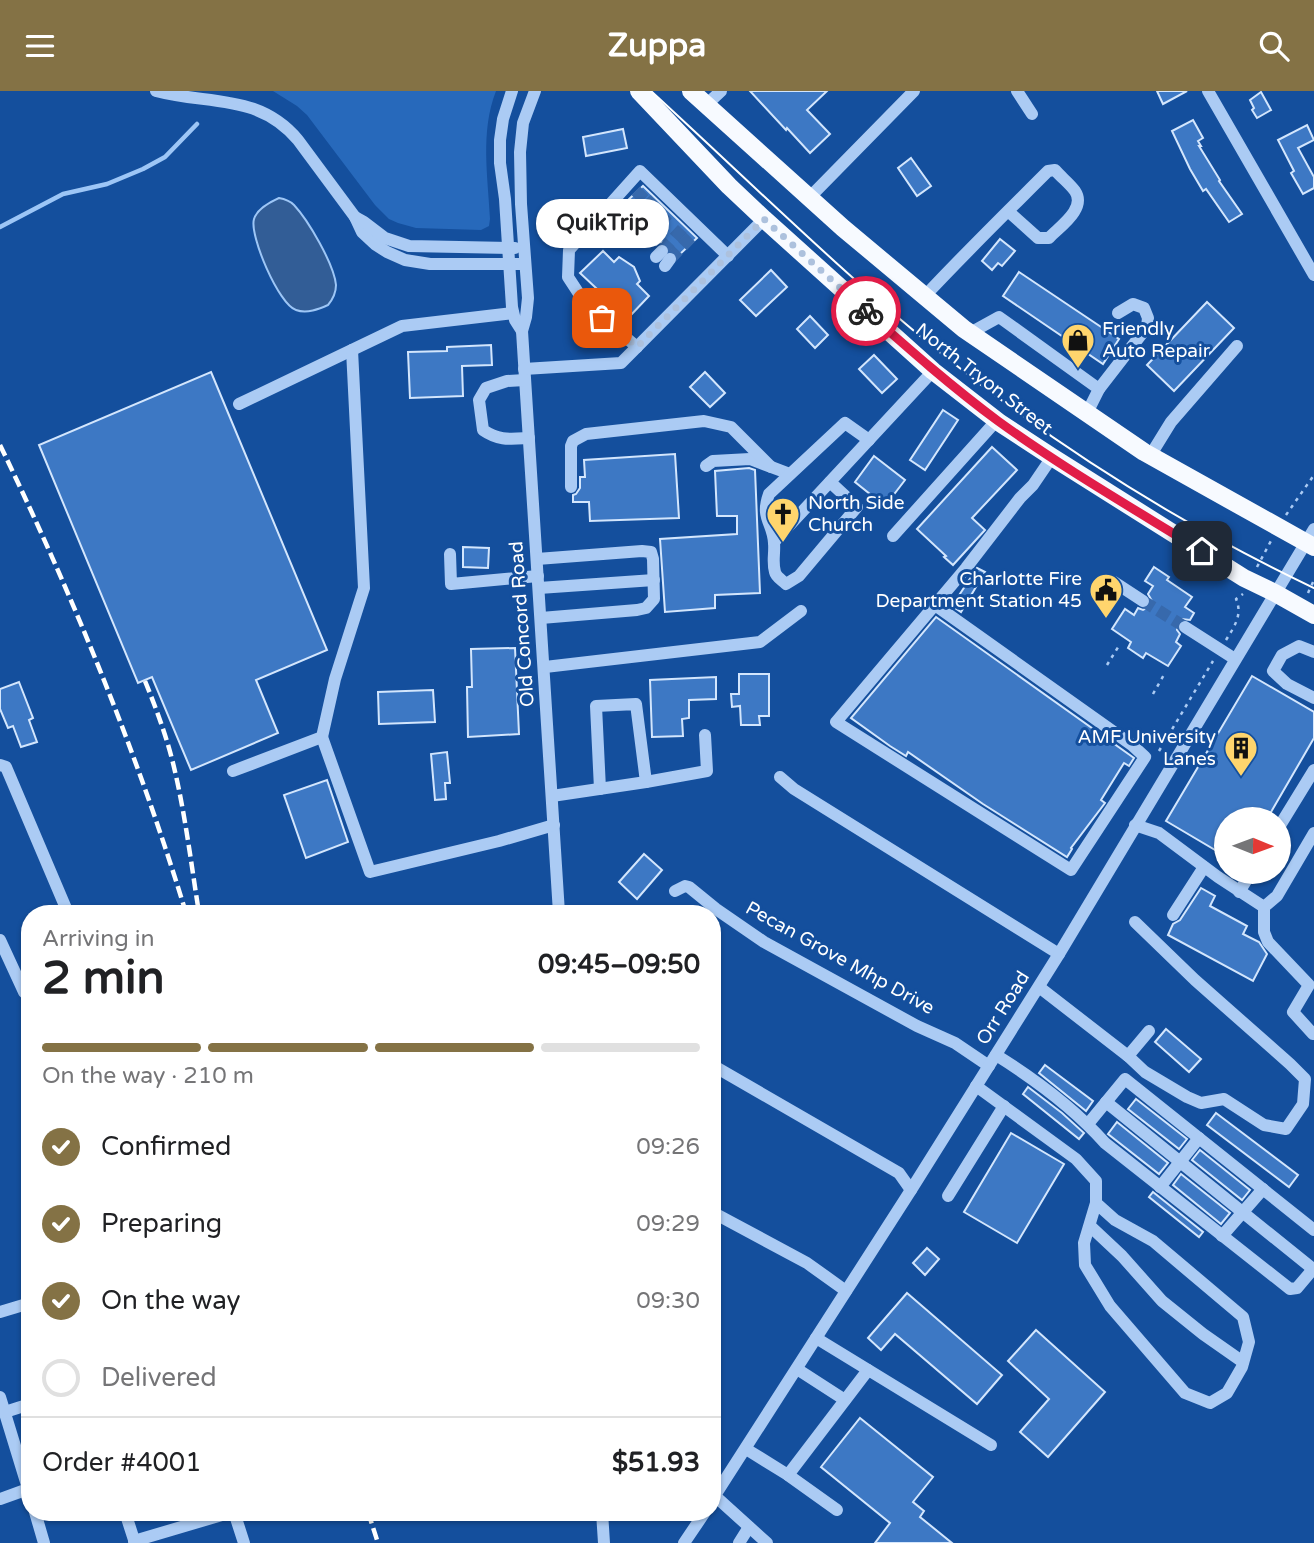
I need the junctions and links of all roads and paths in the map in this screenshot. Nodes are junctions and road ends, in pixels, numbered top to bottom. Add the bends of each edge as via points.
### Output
1 (156, 91) edge
2 (512, 91) edge
3 (535, 91) edge
4 (639, 91) edge
5 (691, 91) edge
6 (721, 91) edge
7 (914, 91) edge
8 (1017, 91) edge
9 (1208, 91) edge
10 (706, 105) junction
11 (1032, 114) dead end
12 (809, 198) junction
13 (1008, 211) junction
14 (355, 217) junction
15 (764, 219) junction
16 (508, 248) junction
17 (524, 248) junction
18 (728, 256) junction
19 (509, 264) junction
20 (525, 264) junction
21 (1314, 275) edge
22 (924, 297) junction
23 (513, 313) junction
24 (1118, 313) dead end
25 (522, 331) junction
26 (970, 333) junction
27 (1237, 346) dead end
28 (637, 347) junction
29 (352, 351) junction
30 (933, 371) junction
31 (524, 374) junction
32 (1100, 389) junction
33 (239, 404) dead end
34 (1087, 413) junction
35 (997, 420) junction
36 (529, 438) junction
37 (869, 440) junction
38 (1150, 456) junction
39 (1052, 457) junction
40 (706, 465) dead end
41 (771, 467) junction
42 (790, 474) junction
43 (1314, 475) edge
44 (830, 482) junction
45 (571, 487) dead end
46 (1283, 519) dead end
47 (893, 536) dead end
48 (1273, 537) dead end
49 (1311, 540) edge
50 (774, 541) junction
51 (450, 554) dead end
52 (537, 559) junction
53 (1255, 570) dead end
54 (654, 580) junction
55 (1314, 580) edge
56 (539, 582) junction
57 (1114, 582) dead end
58 (1275, 593) junction
59 (1307, 594) dead end
60 (1242, 595) dead end
61 (1143, 601) tunnel mouth
62 (934, 605) junction
63 (801, 611) dead end
64 (1314, 615) edge
65 (541, 618) junction
66 (1185, 627) tunnel mouth
67 (1120, 644) dead end
68 (1220, 649) junction
69 (1314, 652) edge
70 (1235, 659) junction
71 (1107, 665) dead end
72 (544, 667) junction
73 (1166, 673) dead end
74 (1153, 694) dead end
75 (1314, 698) edge
76 (705, 735) dead end
77 (321, 737) junction
78 (1159, 751) dead end
79 (0, 765) edge
80 (1314, 770) edge
81 (233, 771) dead end
82 (780, 777) dead end
83 (646, 782) junction
84 (600, 789) junction
85 (552, 796) junction
86 (1291, 807) edge
87 (554, 825) junction
88 (1135, 825) junction
89 (1314, 833) edge
90 (1204, 867) junction
91 (1245, 884) edge
92 (675, 891) dead end
93 (1240, 892) junction
94 (65, 905) edge
95 (559, 905) edge
96 (711, 905) edge
97 (1264, 907) junction
98 (721, 912) edge
99 (1173, 915) dead end
100 (1135, 922) dead end
101 (0, 940) edge
102 (1059, 954) junction
103 (21, 986) edge
104 (1039, 987) junction
105 (1149, 1031) dead end
106 (1313, 1034) edge
107 (1128, 1056) junction
108 (993, 1060) junction
109 (721, 1070) edge
110 (976, 1086) junction
111 (1106, 1102) junction
112 (1004, 1106) junction
113 (1088, 1124) junction
114 (1199, 1138) junction
115 (1180, 1162) junction
116 (1160, 1187) junction
117 (1263, 1189) junction
118 (911, 1190) junction
119 (948, 1196) dead end
120 (1096, 1203) junction
121 (1242, 1213) junction
122 (721, 1217) edge
123 (1090, 1226) junction
124 (1314, 1230) edge
125 (1222, 1236) junction
126 (1313, 1269) edge
127 (846, 1291) junction
128 (21, 1306) edge
129 (0, 1312) edge
130 (816, 1338) junction
131 (1244, 1362) junction
132 (797, 1369) junction
133 (868, 1370) junction
134 (0, 1397) edge
135 (845, 1400) junction
136 (21, 1407) edge
137 (5, 1412) junction
138 (991, 1445) dead end
139 (746, 1449) junction
140 (21, 1465) edge
141 (788, 1475) junction
142 (721, 1486) edge
143 (21, 1494) edge
144 (0, 1499) edge
145 (721, 1504) edge
146 (837, 1510) dead end
147 (38, 1521) edge
148 (128, 1521) edge
149 (203, 1521) edge
150 (236, 1521) edge
151 (603, 1521) edge
152 (699, 1521) edge
153 (750, 1527) junction
154 (134, 1542) edge
155 (44, 1543) edge
156 (244, 1543) edge
157 (604, 1543) edge
158 (684, 1543) edge
159 (739, 1543) edge
160 (767, 1543) edge

1 - 14 street via 238,104 270,115 292,133
2 - 16 street, Old Concord Road via 500,141
3 - 17 street, Old Concord Road via 523,123 520,152
4 - 15 main road, North Tryon Street
5 - 10 main road, North Tryon Street
6 - 10 street
7 - 12 street
8 - 11 street
9 - 21 street
10 - 12 main road, North Tryon Street
12 - 22 main road, North Tryon Street
13 - 13 street via 1048,171 1055,170 1078,198 1076,211 1049,238 1038,238
13 - 22 street
14 - 16 street via 386,238 409,246
14 - 19 street via 367,237 402,259 433,264
15 - 18 street
15 - 30 main road, North Tryon Street
16 - 17 street
16 - 19 street, Old Concord Road
17 - 20 street, Old Concord Road
18 - 28 street
18 - 28 street via 655,190 640,170 569,250 568,277 585,303
19 - 20 street
19 - 23 street, Old Concord Road
20 - 25 street, Old Concord Road via 528,308
22 - 26 main road, North Tryon Street
23 - 25 street, Old Concord Road
23 - 29 street via 402,326
24 - 32 street via 1133,304 1144,307 1147,327
25 - 31 street, Old Concord Road
26 - 32 street via 999,317
26 - 34 main road, North Tryon Street
27 - 38 street via 1171,422
28 - 31 street via 621,363
29 - 33 street
29 - 77 street via 364,588
30 - 35 main road, North Tryon Street
30 - 37 street
31 - 36 street, Old Concord Road
31 - 36 street via 486,388 479,401 483,430 494,437
32 - 34 street
34 - 38 main road, North Tryon Street
35 - 39 main road, North Tryon Street
35 - 47 street
36 - 52 street, Old Concord Road
37 - 42 street via 845,422
37 - 44 street
38 - 49 main road, North Tryon Street
39 - 58 main road, North Tryon Street
39 - 62 street
40 - 41 street via 750,459
41 - 42 street
41 - 45 street via 731,427 704,421 586,434 571,446
42 - 50 street via 769,493 765,506
43 - 46 path
44 - 50 street
44 - 50 street via 858,507 799,576 786,584 775,574
48 - 53 path
49 - 58 street, Orr Road
51 - 56 street via 451,584
52 - 54 street via 651,552
52 - 56 street, Old Concord Road
54 - 56 street
54 - 65 street via 654,599 646,608
55 - 59 path
56 - 65 street, Old Concord Road
57 - 61 street
58 - 64 main road, North Tryon Street
58 - 70 street, Orr Road
60 - 68 path via 1236,599 1236,623
62 - 62 street via 836,722 1071,870 1145,757
63 - 72 street via 761,642
65 - 72 street, Old Concord Road
66 - 68 street
67 - 71 path
68 - 70 street
68 - 78 path
69 - 75 street via 1298,646 1282,655 1273,671
70 - 88 street, Orr Road
72 - 85 street, Old Concord Road
73 - 74 path
76 - 83 street via 707,771
77 - 81 street
77 - 87 street via 370,872
79 - 94 street via 6,767
80 - 86 street
82 - 102 street
83 - 84 street
83 - 84 street via 636,704 596,706
84 - 85 street
85 - 87 street, Old Concord Road
87 - 95 street, Old Concord Road
88 - 90 street via 1159,833
88 - 102 street, Orr Road
89 - 97 street via 1277,896
90 - 93 street
90 - 99 street
91 - 93 street
92 - 96 street, Pecan Grove Mhp Drive via 689,887
93 - 97 street
97 - 106 street via 1268,942 1309,985 1293,1013
98 - 108 street, Pecan Grove Mhp Drive via 764,942 917,1026
100 - 107 street via 1304,1079 1303,1104 1286,1129 1264,1125 1224,1098 1200,1103 1187,1097 1144,1072
101 - 103 street
102 - 104 street, Orr Road
104 - 107 street
104 - 108 street, Orr Road
105 - 107 street
108 - 110 street, Orr Road
108 - 113 street via 1034,1079
109 - 118 street via 899,1173
110 - 112 street
110 - 118 street, Orr Road
111 - 113 street
111 - 114 street via 1125,1079
111 - 115 street
112 - 119 street
112 - 120 street via 1076,1159 1096,1181
113 - 116 street
114 - 115 street
114 - 117 street
115 - 116 street
115 - 121 street
116 - 125 street
117 - 121 street
117 - 124 street
118 - 127 street, Orr Road
120 - 123 street
120 - 131 street via 1115,1220 1153,1241 1243,1317 1249,1342
121 - 125 street
121 - 126 street
122 - 127 street via 807,1263
123 - 131 street via 1163,1301
123 - 131 street via 1084,1243 1085,1265 1110,1306 1185,1393 1210,1403 1227,1393
125 - 126 street via 1290,1289 1297,1288
127 - 130 street, Orr Road
128 - 129 street
130 - 132 street, Orr Road
130 - 133 street
132 - 135 street
132 - 139 street, Orr Road
133 - 135 street
133 - 138 street
134 - 137 street
135 - 141 street
136 - 137 street
137 - 140 street
139 - 141 street
139 - 142 street, Orr Road
141 - 146 street
143 - 144 street
145 - 153 street
147 - 155 street
148 - 154 street
149 - 154 street
150 - 156 street
151 - 157 street
152 - 158 street
153 - 159 street
153 - 160 street

